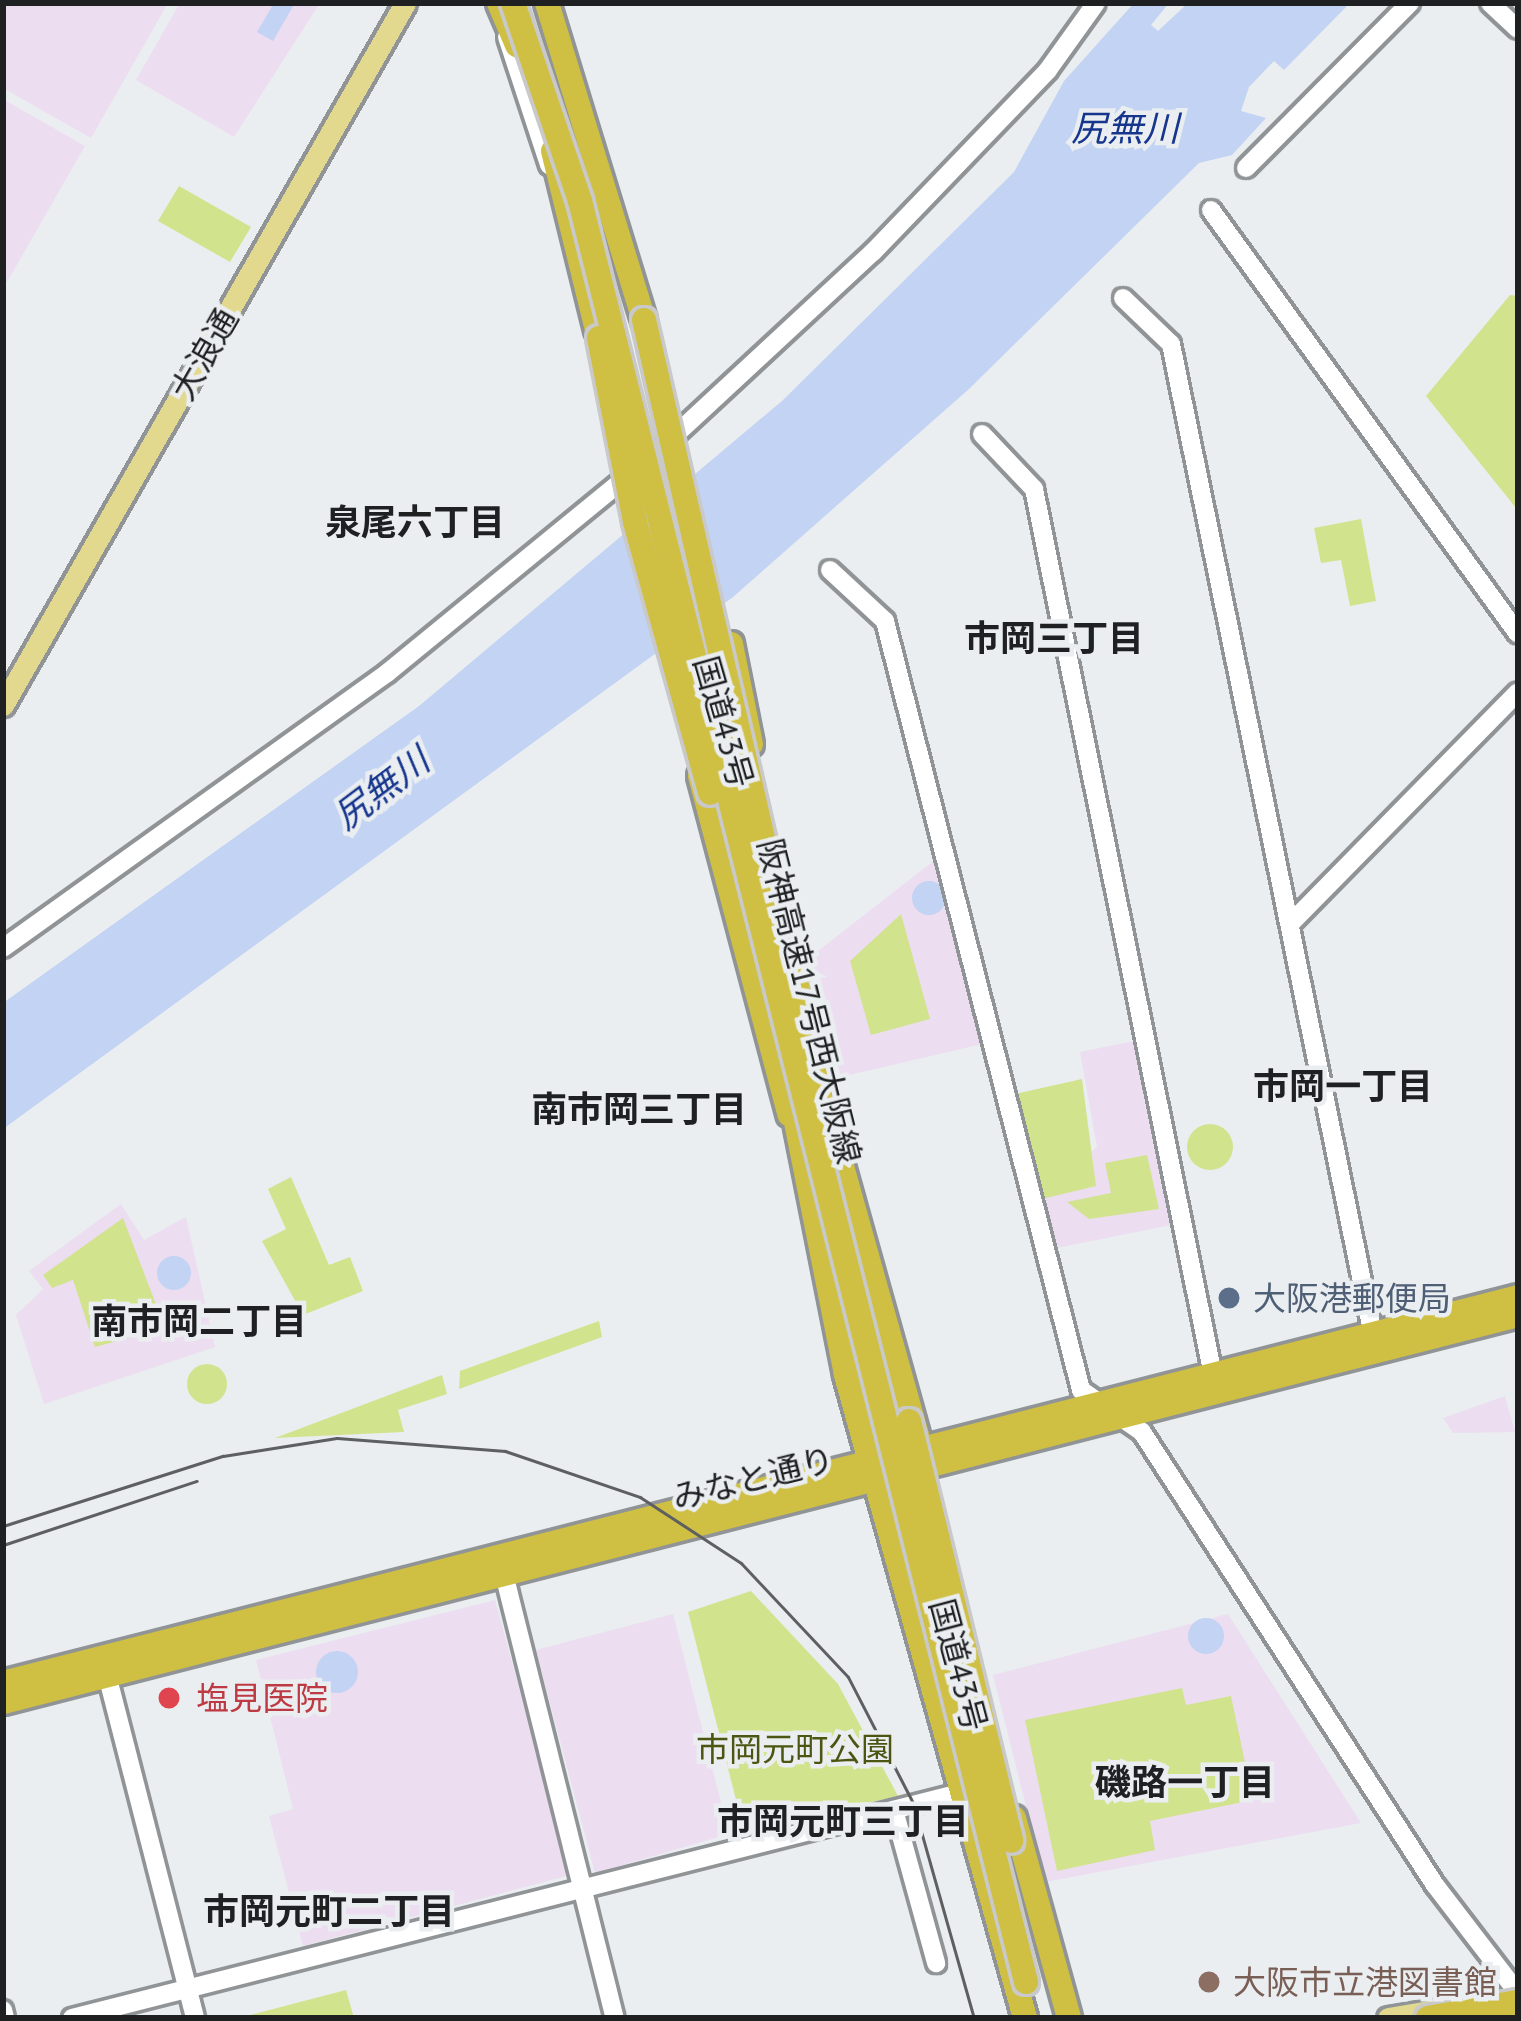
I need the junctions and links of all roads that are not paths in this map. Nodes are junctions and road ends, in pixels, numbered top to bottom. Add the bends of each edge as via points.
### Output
1 (405, 3) edge
2 (495, 3) edge
3 (514, 3) edge
4 (530, 3) edge
5 (549, 3) edge
6 (1096, 3) edge
7 (1410, 3) edge
8 (1490, 3) edge
9 (1518, 29) edge
10 (1246, 168) dead end
11 (1210, 210) dead end
12 (637, 282) dead end
13 (1123, 298) dead end
14 (644, 320) junction
15 (592, 328) junction
16 (982, 434) dead end
17 (830, 570) dead end
18 (1518, 634) edge
19 (731, 644) dead end
20 (674, 688) dead end
21 (1518, 692) edge
22 (3, 705) edge
23 (725, 759) junction
24 (1292, 922) junction
25 (3, 948) edge
26 (835, 1151) junction
27 (802, 1154) junction
28 (841, 1267) junction
29 (862, 1286) junction
30 (1518, 1297) edge
31 (1518, 1315) edge
32 (1373, 1335) junction
33 (1213, 1375) junction
34 (1093, 1406) junction
35 (1125, 1415) junction
36 (922, 1458) junction
37 (873, 1472) junction
38 (503, 1574) junction
39 (105, 1667) junction
40 (3, 1683) edge
41 (3, 1702) edge
42 (960, 1793) junction
43 (894, 1810) junction
44 (1027, 1868) junction
45 (584, 1888) junction
46 (936, 1963) dead end
47 (1016, 1982) junction
48 (188, 1989) junction
49 (1518, 1996) edge
50 (1433, 2015) edge
51 (71, 2018) edge
52 (195, 2018) edge
53 (615, 2018) edge
54 (1025, 2018) edge
55 (1036, 2018) edge
56 (1052, 2018) edge
57 (1069, 2018) edge
58 (1388, 2018) edge

1 - 22 main road, 大浪通
2 - 15 highway, 国道43号 via 555,158
3 - 23 highway, 阪神高速17号西大阪線, bridge via 567,150
4 - 23 highway, 阪神高速17号西大阪線 via 582,146
5 - 12 street
5 - 14 highway, 国道43号
6 - 25 street via 1048,70 873,252 659,450 387,673
7 - 10 street
8 - 9 street
11 - 18 street
13 - 24 street via 1171,344
14 - 23 highway, bridge
14 - 26 highway, 国道43号, bridge
15 - 23 highway, bridge
15 - 27 highway, 国道43号, bridge via 634,522
16 - 33 street via 1034,489
17 - 34 street via 885,621
19 - 26 highway
20 - 27 highway
21 - 24 street
23 - 28 highway, 阪神高速17号西大阪線, bridge
23 - 29 highway, 阪神高速17号西大阪線, bridge
24 - 32 street
26 - 36 highway, 国道43号
27 - 37 highway, 国道43号
28 - 47 highway, bridge via 870,1438
28 - 55 highway, 阪神高速17号西大阪線, bridge
29 - 44 highway, bridge via 909,1421 1011,1841
29 - 56 highway, 阪神高速17号西大阪線, bridge
30 - 32 highway, みなと通り
31 - 35 highway, みなと通り
32 - 33 highway, みなと通り
33 - 34 highway, みなと通り
34 - 35 street
34 - 36 highway, みなと通り
35 - 36 highway, みなと通り
35 - 49 street
36 - 37 highway, みなと通り
36 - 44 highway, 国道43号
37 - 38 highway, みなと通り
37 - 39 highway, みなと通り
37 - 42 highway, 国道43号
38 - 39 highway, みなと通り
38 - 45 street
39 - 40 highway, みなと通り
39 - 41 highway, みなと通り
39 - 48 street
42 - 43 street
42 - 47 highway, 国道43号
43 - 45 street
43 - 46 street
44 - 57 highway, 国道43号
45 - 48 street
45 - 53 street
47 - 54 highway, 国道43号
48 - 51 street
48 - 52 street
49 - 50 highway, bridge
50 - 58 main road

